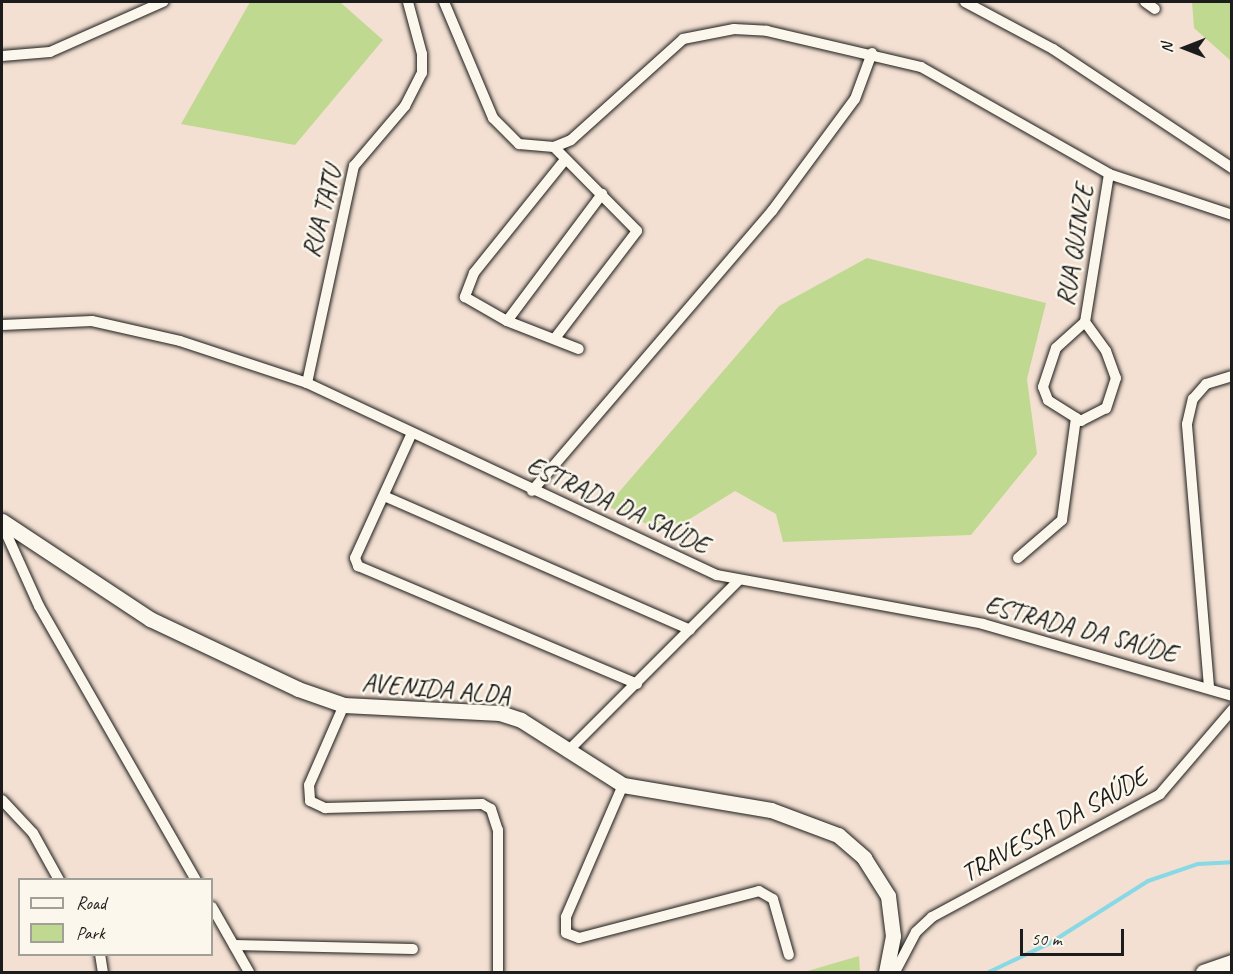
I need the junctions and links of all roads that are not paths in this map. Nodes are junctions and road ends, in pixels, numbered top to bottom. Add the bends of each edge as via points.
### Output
1 (163, 2) edge
2 (408, 2) edge
3 (444, 2) edge
4 (965, 2) edge
5 (1145, 2) edge
6 (1155, 9) dead end
7 (872, 53) junction
8 (2, 56) edge
9 (554, 147) junction
10 (564, 161) junction
11 (1232, 168) edge
12 (1109, 174) junction
13 (602, 194) junction
14 (1232, 215) edge
15 (507, 321) junction
16 (1085, 322) junction
17 (2, 325) edge
18 (556, 337) junction
19 (579, 348) dead end
20 (1232, 376) edge
21 (307, 383) junction
22 (1076, 418) junction
23 (411, 435) junction
24 (532, 491) junction
25 (384, 496) junction
26 (2, 523) edge
27 (1018, 558) dead end
28 (738, 581) junction
29 (690, 630) junction
30 (637, 684) junction
31 (1209, 687) junction
32 (1232, 696) edge
33 (344, 705) junction
34 (1232, 710) edge
35 (569, 750) junction
36 (622, 785) junction
37 (2, 800) edge
38 (58, 878) edge
39 (195, 878) edge
40 (213, 909) edge
41 (234, 945) junction
42 (412, 949) dead end
43 (789, 955) dead end
44 (100, 956) edge
45 (1232, 962) edge
46 (103, 972) edge
47 (249, 972) edge
48 (498, 972) edge
49 (886, 972) edge
50 (895, 972) edge
51 (1203, 972) edge

1 - 8 street via 50,52
2 - 21 street, RUA TATU via 422,54 422,73 405,106 354,166
3 - 9 street via 505,134 519,144
4 - 11 street via 1053,49
5 - 6 street
7 - 9 street via 767,31 734,29 682,39 586,129
7 - 12 street via 921,67
7 - 24 street via 855,99 772,211
9 - 10 street
10 - 13 street
10 - 15 street via 466,284 468,302
12 - 14 street
12 - 16 street, RUA QUINZE
13 - 15 street
13 - 18 street via 636,226 636,236
15 - 18 street
16 - 22 street, RUA QUINZE via 1056,348 1043,387 1048,400
16 - 22 street, RUA QUINZE via 1106,351 1116,378 1106,408
17 - 21 street, ESTRADA DA SAÚDE via 64,318 102,323 180,341
18 - 19 street
20 - 31 street via 1206,384 1193,399 1187,424
21 - 23 street, ESTRADA DA SAÚDE
22 - 27 street via 1062,520
23 - 24 street, ESTRADA DA SAÚDE
23 - 25 street
24 - 28 street, ESTRADA DA SAÚDE
25 - 29 street
25 - 30 street via 356,558 358,566
26 - 33 street, AVENIDA ALDA via 150,618
26 - 39 street via 39,606
28 - 29 street
28 - 31 street, ESTRADA DA SAÚDE via 983,624
29 - 30 street
30 - 35 street
31 - 32 street, ESTRADA DA SAÚDE
33 - 35 street, AVENIDA ALDA via 500,713
33 - 48 street via 309,785 310,801 325,808 482,804 491,809 498,830
34 - 50 street, TRAVESSA DA SAÚDE via 1160,795 932,917 916,932
35 - 36 street, AVENIDA ALDA
36 - 43 street via 566,917 566,933 579,938 759,891 773,899
36 - 49 street, AVENIDA ALDA via 771,810 838,835 864,858 888,896 893,936
37 - 38 street via 33,833
40 - 41 street
41 - 42 street
41 - 47 street
44 - 46 street
45 - 51 street

